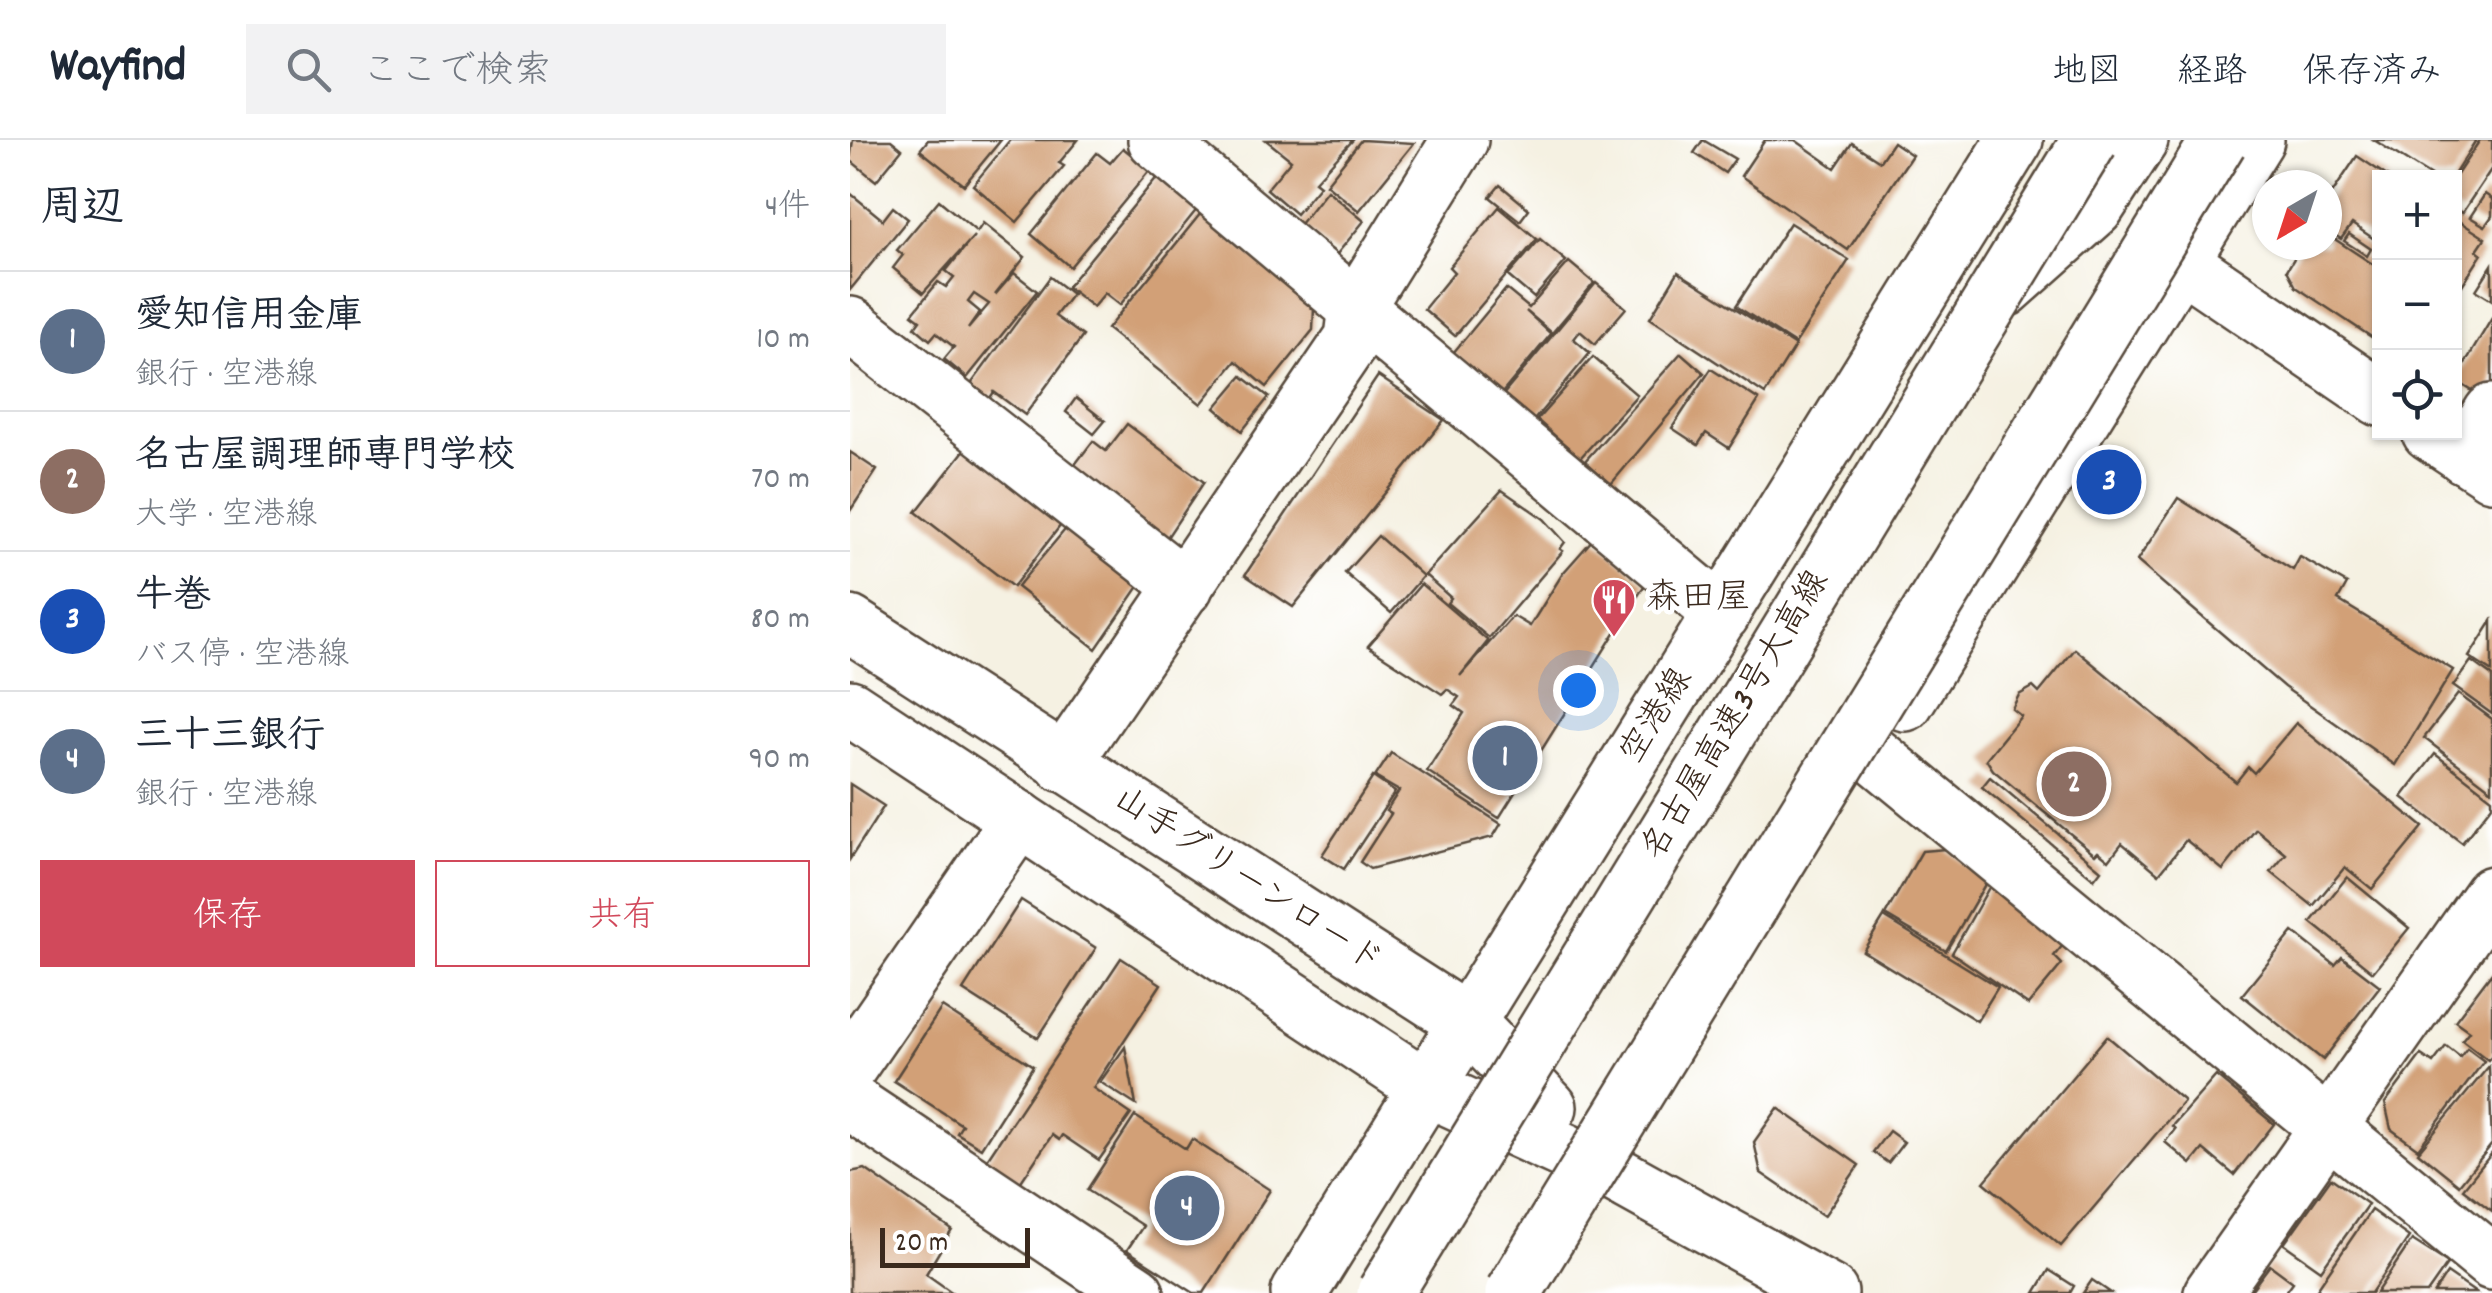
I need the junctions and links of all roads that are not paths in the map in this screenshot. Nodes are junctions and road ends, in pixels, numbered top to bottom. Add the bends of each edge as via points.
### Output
1 (1156, 140) edge
2 (1460, 140) edge
3 (2090, 140) edge
4 (2140, 140) edge
5 (2218, 140) edge
6 (2256, 140) edge
7 (2002, 145) edge
8 (2182, 263) junction
9 (1992, 301) junction
10 (1357, 306) junction
11 (850, 324) edge
12 (2372, 393) edge
13 (1186, 587) junction
14 (1722, 614) junction
15 (850, 624) edge
16 (850, 708) edge
17 (1873, 754) junction
18 (1063, 764) junction
19 (1019, 819) junction
20 (2492, 894) edge
21 (1468, 1023) junction
22 (850, 1065) edge
23 (1425, 1086) junction
24 (850, 1102) edge
25 (2328, 1129) junction
26 (1615, 1174) junction
27 (2492, 1262) edge
28 (1136, 1293) edge
29 (1299, 1293) edge
30 (1385, 1293) edge
31 (1514, 1293) edge
32 (1542, 1293) edge
33 (1830, 1293) edge
34 (2212, 1293) edge

1 - 10 main road
2 - 10 main road
3 - 9 main road, 名古屋高速3号大高線, bridge
4 - 9 main road via 2095,209
5 - 31 main road, bridge
6 - 8 main road
7 - 14 main road, 空港線
8 - 12 main road
8 - 17 main road
9 - 30 main road, 名古屋高速3号大高線, bridge
10 - 13 main road via 1352,338
10 - 14 main road
11 - 13 main road
13 - 18 main road
14 - 21 main road, 空港線
15 - 18 main road, 山手グリーンロード
16 - 19 main road, 山手グリーンロード
17 - 25 main road
17 - 26 main road
18 - 21 main road, 山手グリーンロード
19 - 22 main road
19 - 23 main road, 山手グリーンロード
20 - 25 main road
21 - 23 main road, 空港線
21 - 26 main road, 山手グリーンロード
23 - 26 main road, 山手グリーンロード
23 - 29 main road, 空港線
24 - 28 main road
25 - 27 main road
25 - 34 main road
26 - 32 main road
26 - 33 main road, 山手グリーンロード

